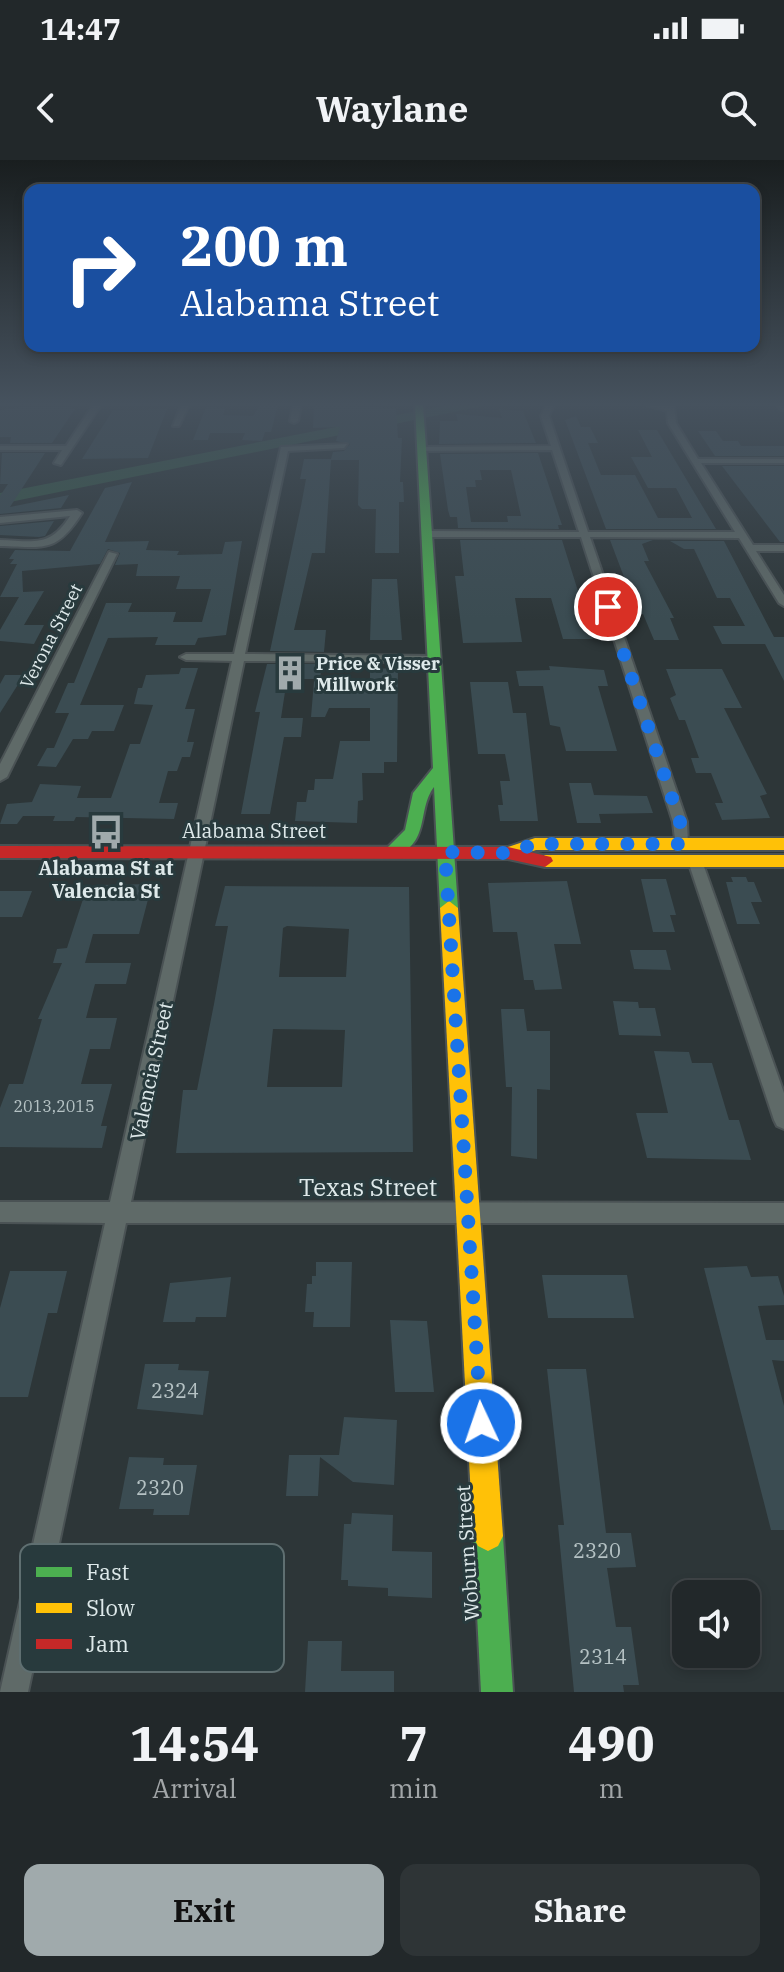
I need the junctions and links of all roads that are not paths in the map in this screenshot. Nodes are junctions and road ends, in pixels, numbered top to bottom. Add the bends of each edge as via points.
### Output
1 (278, 476) edge
2 (424, 476) edge
3 (564, 476) edge
4 (706, 476) edge
5 (0, 520) edge
6 (583, 533) junction
7 (427, 534) junction
8 (742, 535) junction
9 (1, 545) edge
10 (750, 548) junction
11 (784, 548) edge
12 (112, 554) dead end
13 (784, 603) edge
14 (186, 657) dead end
15 (241, 657) junction
16 (434, 659) junction
17 (441, 768) junction
18 (0, 777) edge
19 (681, 844) junction
20 (784, 844) edge
21 (0, 852) edge
22 (199, 852) junction
23 (391, 852) junction
24 (445, 852) junction
25 (508, 853) junction
26 (695, 861) junction
27 (784, 861) edge
28 (784, 1120) edge
29 (0, 1212) edge
30 (120, 1213) junction
31 (468, 1213) junction
32 (784, 1213) edge
33 (47, 1544) edge
34 (20, 1665) edge
35 (14, 1692) edge
36 (497, 1692) edge

1 - 15 street, Valencia Street
2 - 7 main road, Woburn Street
3 - 6 street
4 - 8 street
5 - 9 street via 77,513 63,539
6 - 7 street
6 - 8 street
6 - 19 street via 680,822
7 - 16 main road, Woburn Street
8 - 10 street
10 - 11 street
10 - 13 street
12 - 18 street, Verona Street
14 - 15 street
15 - 16 street
15 - 22 street, Valencia Street
16 - 17 main road, Woburn Street
17 - 23 main road via 421,793 413,832
17 - 24 main road, Woburn Street
19 - 20 main road, Alabama Street
19 - 25 main road, Alabama Street via 535,844
21 - 22 main road, Alabama Street
22 - 23 main road, Alabama Street
22 - 30 street, Valencia Street
23 - 24 main road, Alabama Street
24 - 25 main road, Alabama Street
24 - 31 main road, Woburn Street
25 - 26 main road, Alabama Street via 538,861
26 - 27 main road, Alabama Street
26 - 28 street
29 - 30 street, Texas Street
30 - 31 street, Texas Street
30 - 33 street, Valencia Street
31 - 32 street, Texas Street
31 - 36 main road, Woburn Street
34 - 35 street, Valencia Street

